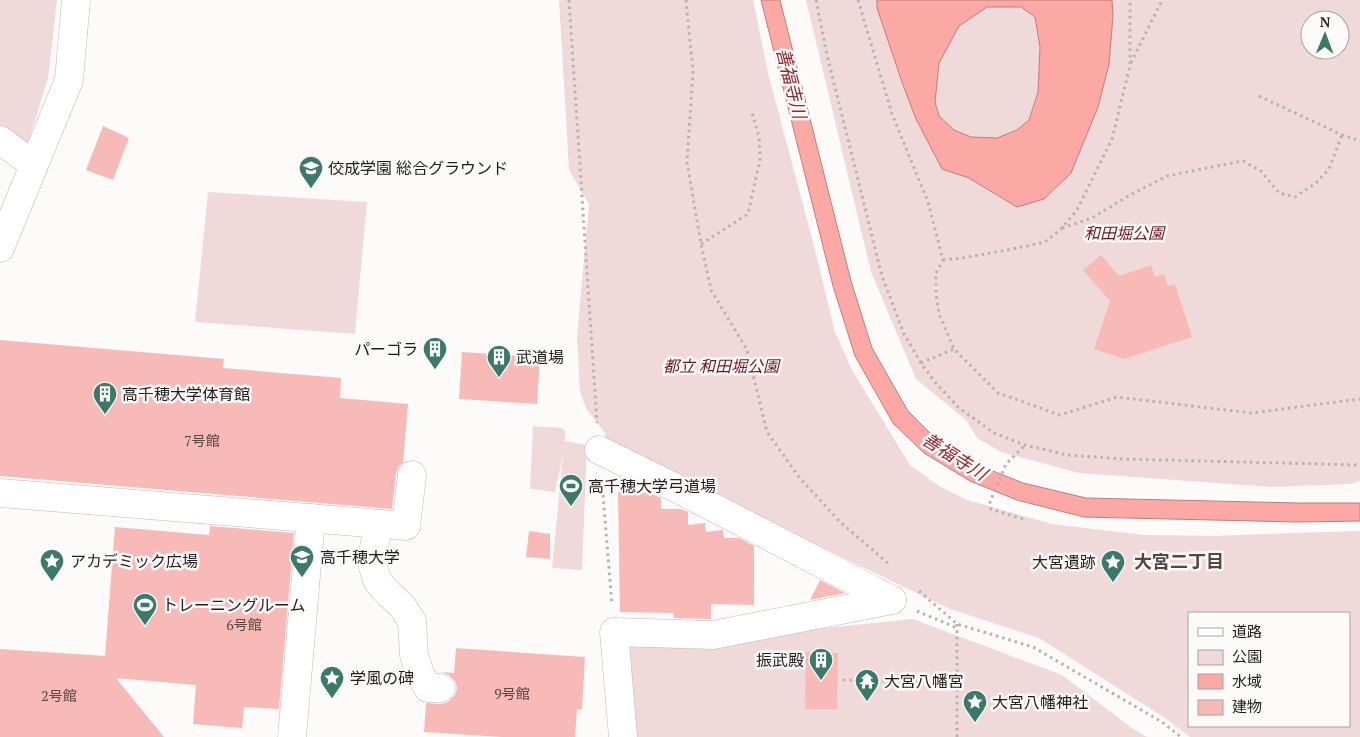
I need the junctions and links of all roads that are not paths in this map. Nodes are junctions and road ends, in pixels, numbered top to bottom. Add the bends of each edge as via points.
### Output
1 (76, 0) edge
2 (0, 140) edge
3 (34, 165) junction
4 (0, 248) edge
5 (599, 450) road end
6 (412, 475) dead end
7 (0, 493) edge
8 (311, 518) junction
9 (379, 524) junction
10 (440, 688) dead end
11 (292, 737) edge
12 (623, 737) edge

1 - 3 street via 70,80
2 - 3 street
3 - 4 street
5 - 12 street via 902,593 713,635 614,632
6 - 9 street via 406,526
7 - 8 street
8 - 9 street
8 - 11 street
9 - 10 street via 372,557 378,582 412,621 414,655 428,688

